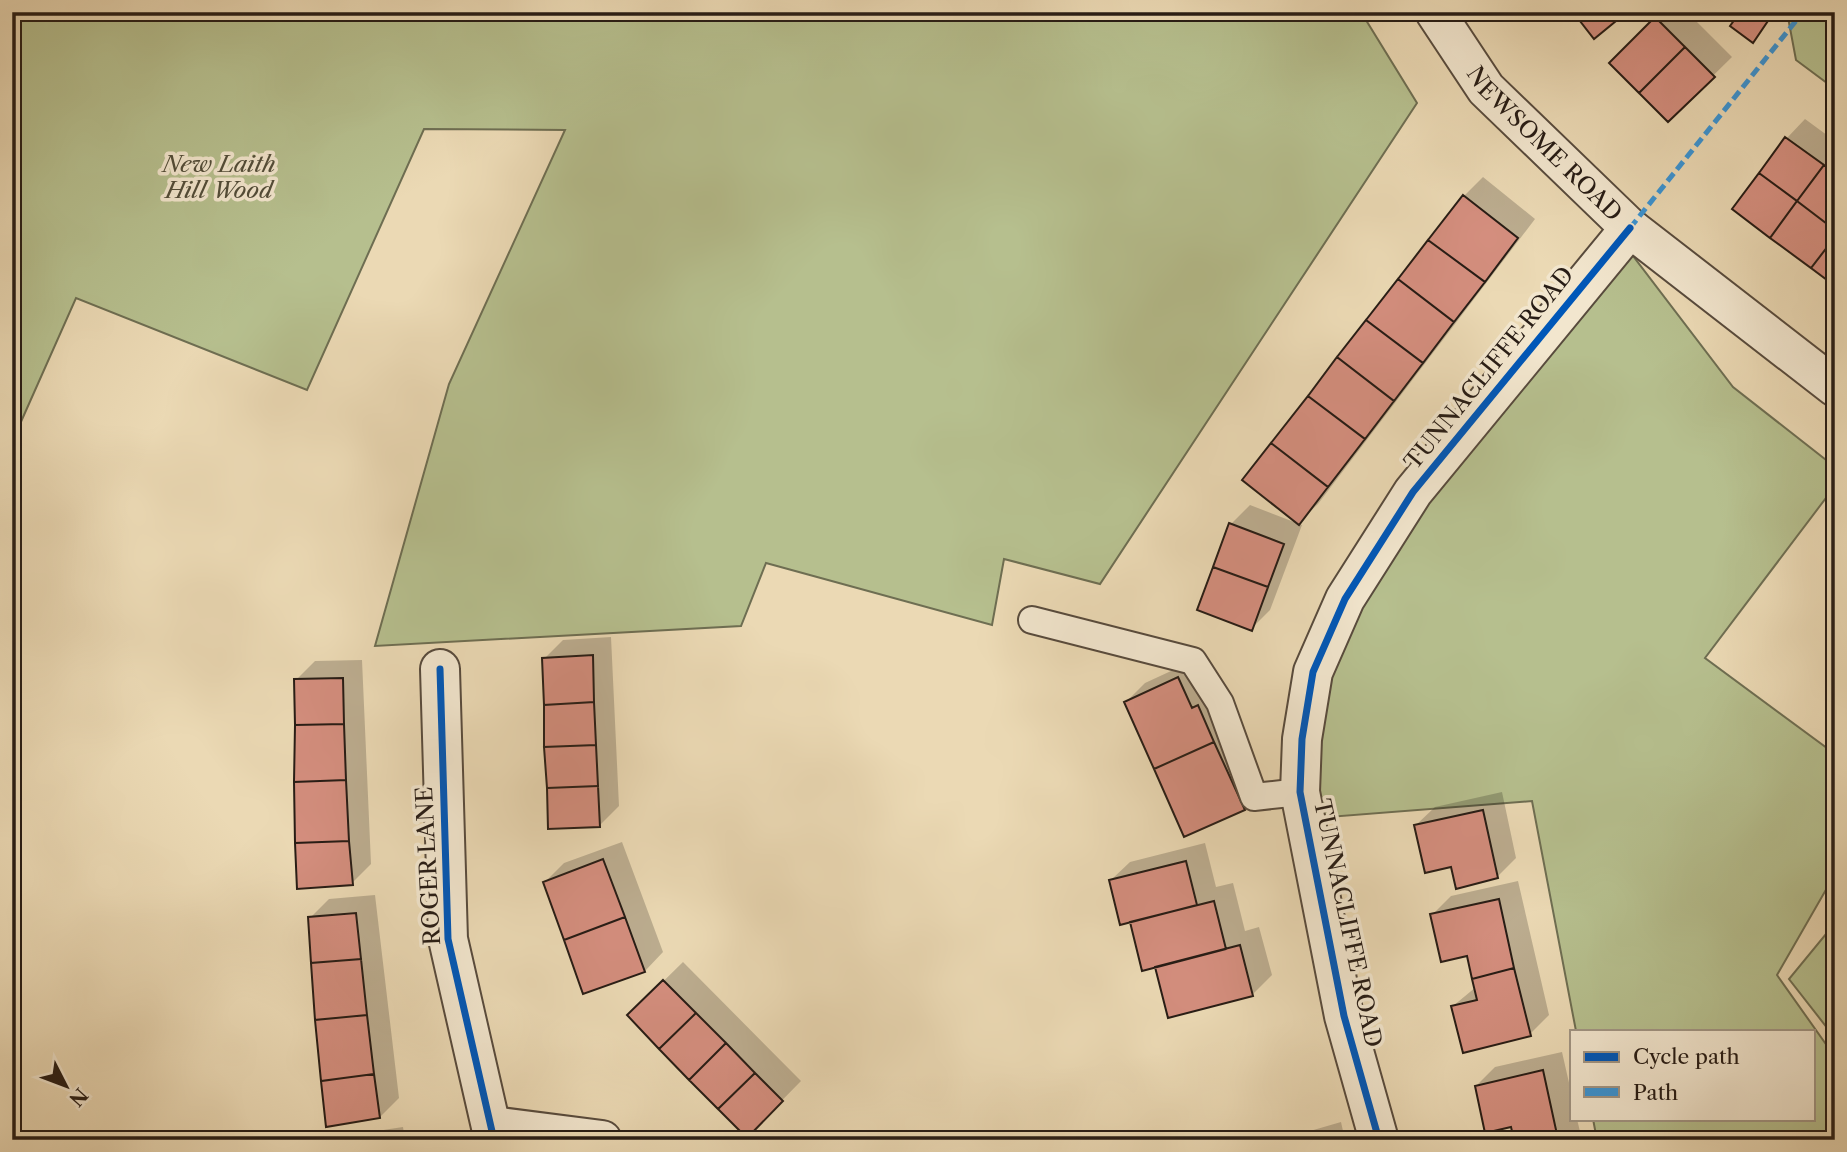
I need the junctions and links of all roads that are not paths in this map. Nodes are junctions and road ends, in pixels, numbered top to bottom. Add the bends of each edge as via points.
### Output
1 (1435, 12) edge
2 (1630, 228) junction
3 (1835, 387) edge
4 (1032, 620) dead end
5 (440, 670) dead end
6 (1300, 792) junction
7 (493, 1133) edge
8 (602, 1140) edge
9 (1379, 1140) edge

1 - 2 street, NEWSOME ROAD via 1486,89
2 - 3 street, NEWSOME ROAD
2 - 6 street, TUNNACLIFFE ROAD via 1413,492 1345,599 1313,672 1302,738
4 - 6 lane via 1194,661 1220,703 1254,797
5 - 7 street, ROGER LANE via 448,939
6 - 9 street, TUNNACLIFFE ROAD via 1344,1016
7 - 8 street

